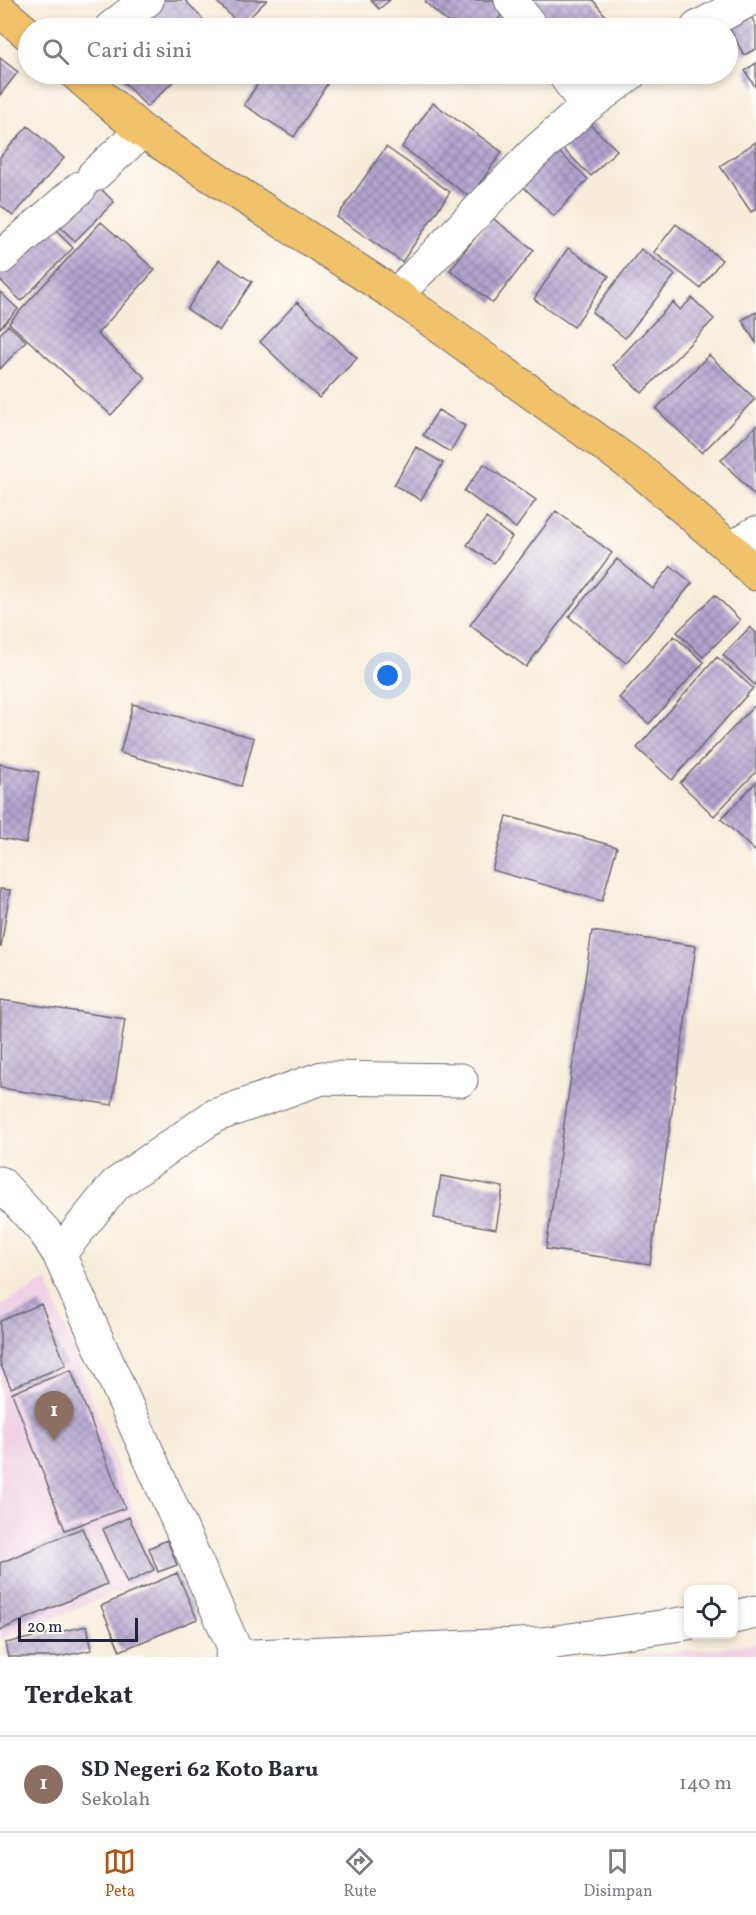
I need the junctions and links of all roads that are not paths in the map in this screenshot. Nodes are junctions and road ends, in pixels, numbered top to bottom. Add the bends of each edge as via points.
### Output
1 (147, 0) edge
2 (511, 0) edge
3 (749, 0) edge
4 (0, 10) edge
5 (124, 18) edge
6 (524, 18) edge
7 (716, 18) edge
8 (18, 25) edge
9 (88, 84) edge
10 (571, 84) edge
11 (617, 84) edge
12 (587, 106) junction
13 (142, 131) junction
14 (0, 258) edge
15 (396, 295) junction
16 (743, 541) edge
17 (756, 574) edge
18 (461, 1080) dead end
19 (4, 1193) edge
20 (59, 1254) junction
21 (756, 1612) edge
22 (738, 1616) edge
23 (684, 1624) edge
24 (531, 1650) edge
25 (259, 1656) edge
26 (232, 1657) edge

1 - 5 street
2 - 6 street
3 - 7 street
4 - 8 highway
9 - 13 highway
10 - 12 street
11 - 12 street
12 - 15 street via 533,154
13 - 14 street
13 - 15 highway
15 - 16 highway
16 - 17 highway
18 - 20 street via 322,1078 214,1116 115,1185
19 - 20 street via 45,1232
20 - 25 street
21 - 22 street
23 - 24 street via 542,1644
24 - 25 street
25 - 26 street

